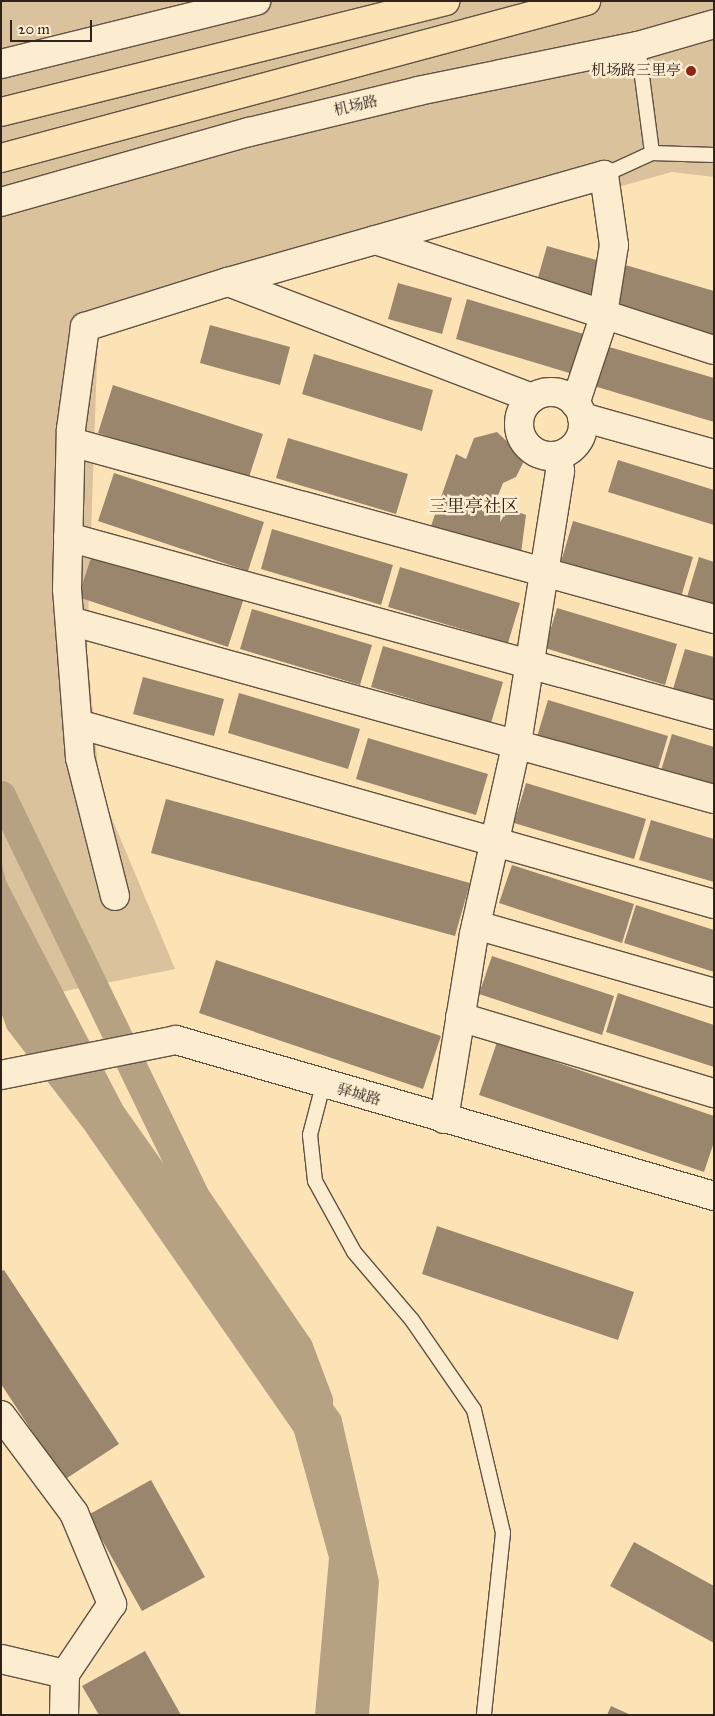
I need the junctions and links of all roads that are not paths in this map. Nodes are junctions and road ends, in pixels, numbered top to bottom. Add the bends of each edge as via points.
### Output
1 (256, 1) edge
2 (445, 1) edge
3 (586, 1) edge
4 (714, 24) edge
5 (638, 46) junction
6 (1, 64) edge
7 (1, 112) edge
8 (652, 153) junction
9 (714, 155) edge
10 (4, 158) edge
11 (604, 175) junction
12 (8, 201) edge
13 (375, 240) junction
14 (228, 282) junction
15 (604, 314) junction
16 (714, 350) edge
17 (532, 398) junction
18 (579, 410) junction
19 (71, 442) junction
20 (714, 454) edge
21 (558, 456) junction
22 (68, 537) junction
23 (545, 571) junction
24 (714, 619) edge
25 (70, 621) junction
26 (530, 663) junction
27 (714, 715) edge
28 (78, 724) junction
29 (517, 743) junction
30 (714, 799) edge
31 (495, 842) junction
32 (115, 896) dead end
33 (714, 904) edge
34 (476, 925) junction
35 (714, 993) edge
36 (460, 1017) junction
37 (10, 1072) edge
38 (323, 1084) junction
39 (714, 1093) edge
40 (444, 1119) junction
41 (714, 1196) edge
42 (1, 1415) edge
43 (1, 1659) edge
44 (65, 1674) junction
45 (64, 1715) edge
46 (484, 1715) edge

1 - 6 street
2 - 7 main road
3 - 10 main road
4 - 5 street, 机场路
5 - 8 lane
5 - 12 street, 机场路 via 418,92 249,132
8 - 9 lane
8 - 11 lane
11 - 13 street
11 - 15 street via 614,245
13 - 14 street
13 - 15 street
14 - 17 street
14 - 19 street via 85,327
15 - 16 street
15 - 18 street
17 - 18 street via 553,392 563,395
17 - 21 street via 520,416 522,438 537,453
18 - 20 street
18 - 21 street via 581,437 568,452
19 - 22 street
19 - 23 street
21 - 23 street via 560,471
22 - 25 street
22 - 26 street
23 - 24 street
23 - 26 street
25 - 28 street
25 - 29 street
26 - 27 street
26 - 29 street
28 - 31 street
28 - 32 street via 80,758
29 - 30 street
29 - 31 street
31 - 33 street
31 - 34 street
34 - 35 street
34 - 36 street
36 - 39 street
36 - 40 street
37 - 38 street, 驿城路 via 176,1040
38 - 40 street, 驿城路
38 - 46 lane via 310,1135 315,1181 354,1252 412,1320 474,1410 503,1533
40 - 41 street, 驿城路
42 - 44 street via 74,1513 112,1604
43 - 44 street
44 - 45 street

